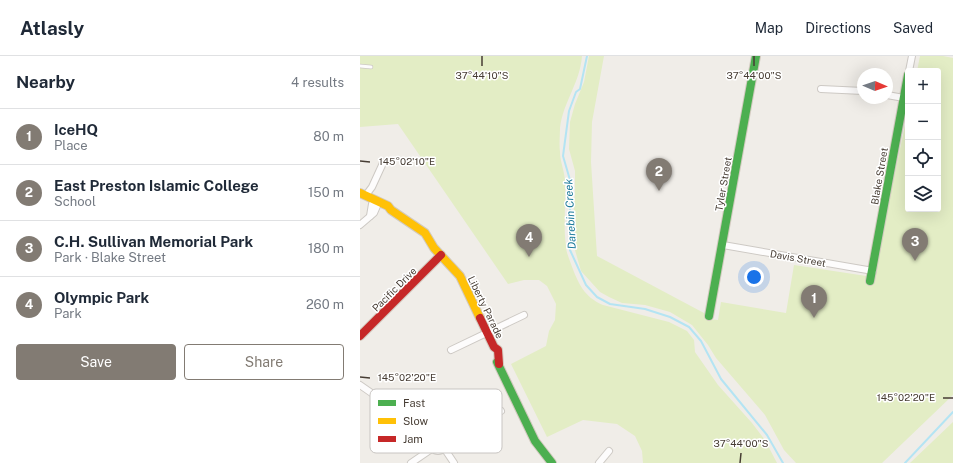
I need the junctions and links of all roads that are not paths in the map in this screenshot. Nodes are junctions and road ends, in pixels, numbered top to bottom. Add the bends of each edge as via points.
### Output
1 (756, 56) edge
2 (912, 56) edge
3 (360, 66) edge
4 (372, 67) dead end
5 (910, 68) edge
6 (821, 89) dead end
7 (857, 91) edge
8 (905, 92) edge
9 (893, 96) edge
10 (904, 98) junction
11 (383, 163) dead end
12 (368, 200) edge
13 (360, 226) edge
14 (723, 245) junction
15 (441, 256) junction
16 (873, 271) junction
17 (870, 281) dead end
18 (524, 315) dead end
19 (709, 316) dead end
20 (487, 333) junction
21 (360, 336) edge
22 (451, 350) dead end
23 (360, 385) edge
24 (370, 392) edge
25 (609, 451) dead end
26 (426, 453) edge
27 (447, 453) edge
28 (411, 463) edge
29 (454, 463) edge
30 (552, 463) edge
31 (599, 463) edge

1 - 14 street, Tyler Street
2 - 5 street
3 - 4 lane
6 - 7 street
8 - 10 street, Blake Street
9 - 10 street
10 - 16 street, Blake Street
11 - 12 street
12 - 13 street via 374,213
12 - 15 street, Liberty Parade via 390,207 422,231
14 - 16 street, Davis Street
14 - 19 street, Tyler Street
15 - 20 street, Liberty Parade via 462,280
15 - 21 street, Pacific Drive
16 - 17 street, Blake Street
18 - 20 street
20 - 22 street
20 - 30 street, Liberty Parade via 498,350 499,364 534,436 545,446 546,454
23 - 24 street
25 - 31 street
26 - 28 street
27 - 29 street

